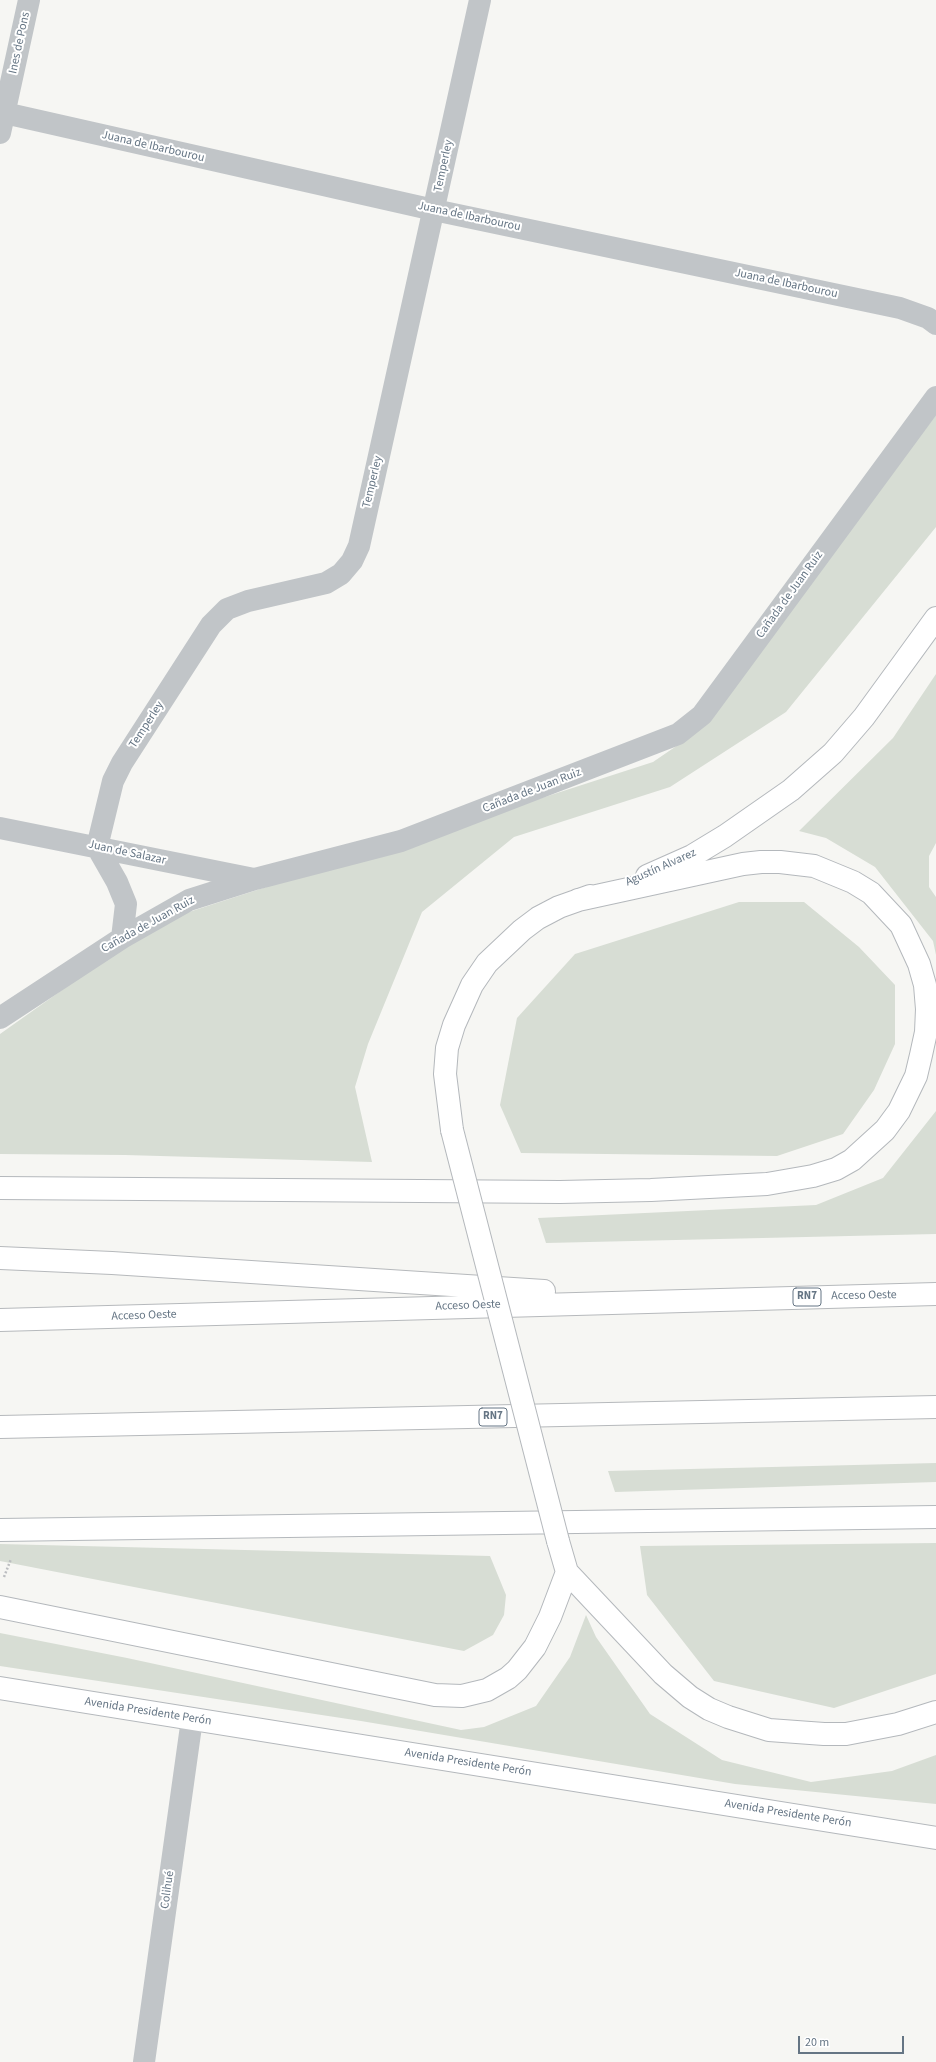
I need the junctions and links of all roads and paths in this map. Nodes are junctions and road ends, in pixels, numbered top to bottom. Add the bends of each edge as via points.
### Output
1 (29, 0) edge
2 (480, 0) edge
3 (1, 119) edge
4 (434, 210) junction
5 (936, 324) edge
6 (936, 397) edge
7 (936, 618) edge
8 (0, 828) edge
9 (97, 847) junction
10 (255, 879) junction
11 (578, 900) junction
12 (122, 938) junction
13 (0, 1018) edge
14 (0, 1188) edge
15 (0, 1258) edge
16 (936, 1294) edge
17 (677, 1300) junction
18 (0, 1320) edge
19 (936, 1407) edge
20 (50, 1426) junction
21 (0, 1427) edge
22 (0, 1432) edge
23 (936, 1517) edge
24 (0, 1530) edge
25 (12, 1555) dead end
26 (567, 1572) junction
27 (2, 1582) dead end
28 (0, 1606) edge
29 (0, 1688) edge
30 (936, 1712) edge
31 (192, 1718) junction
32 (936, 1838) edge
33 (144, 2062) edge

1 - 3 street, Ines de Pons
2 - 4 street, Temperley
3 - 4 street, Juana de Ibarbourou
4 - 5 street, Juana de Ibarbourou via 900,308 928,318
4 - 9 street, Temperley via 359,546 352,561 341,574 326,583 248,601 227,609 211,625 122,763 113,781
6 - 10 street, Cañada de Juan Ruiz via 702,715 678,734 402,841
7 - 11 main road, Agustín Alvarez via 864,717 833,753 791,790 692,856 642,878
8 - 9 street, Juan de Salazar
9 - 10 street, Juan de Salazar
9 - 12 street via 126,904
10 - 12 street, Cañada de Juan Ruiz via 189,900
11 - 14 main road via 761,862 814,866 853,882 871,893 901,925 916,957 925,985 926,1032 916,1076 899,1111 885,1130 852,1160 836,1169 767,1184 560,1192
11 - 26 main road, Agustín Alvarez, bridge via 543,915 522,930 487,963 472,985 454,1025 447,1048 445,1074 452,1130
12 - 13 street, Cañada de Juan Ruiz
15 - 17 main road
16 - 17 main road, Acceso Oeste / RN7
17 - 18 main road, Acceso Oeste / RN7
19 - 20 main road, RN7
20 - 21 main road, RN7
20 - 22 main road
23 - 24 main road
25 - 27 path
26 - 28 main road via 535,1647 517,1670 492,1687 462,1696 427,1693
26 - 30 main road via 663,1674 690,1697 728,1717 769,1730 846,1734 898,1724
29 - 31 main road, Avenida Presidente Perón
31 - 32 main road, Avenida Presidente Perón
31 - 33 street, Colihué

